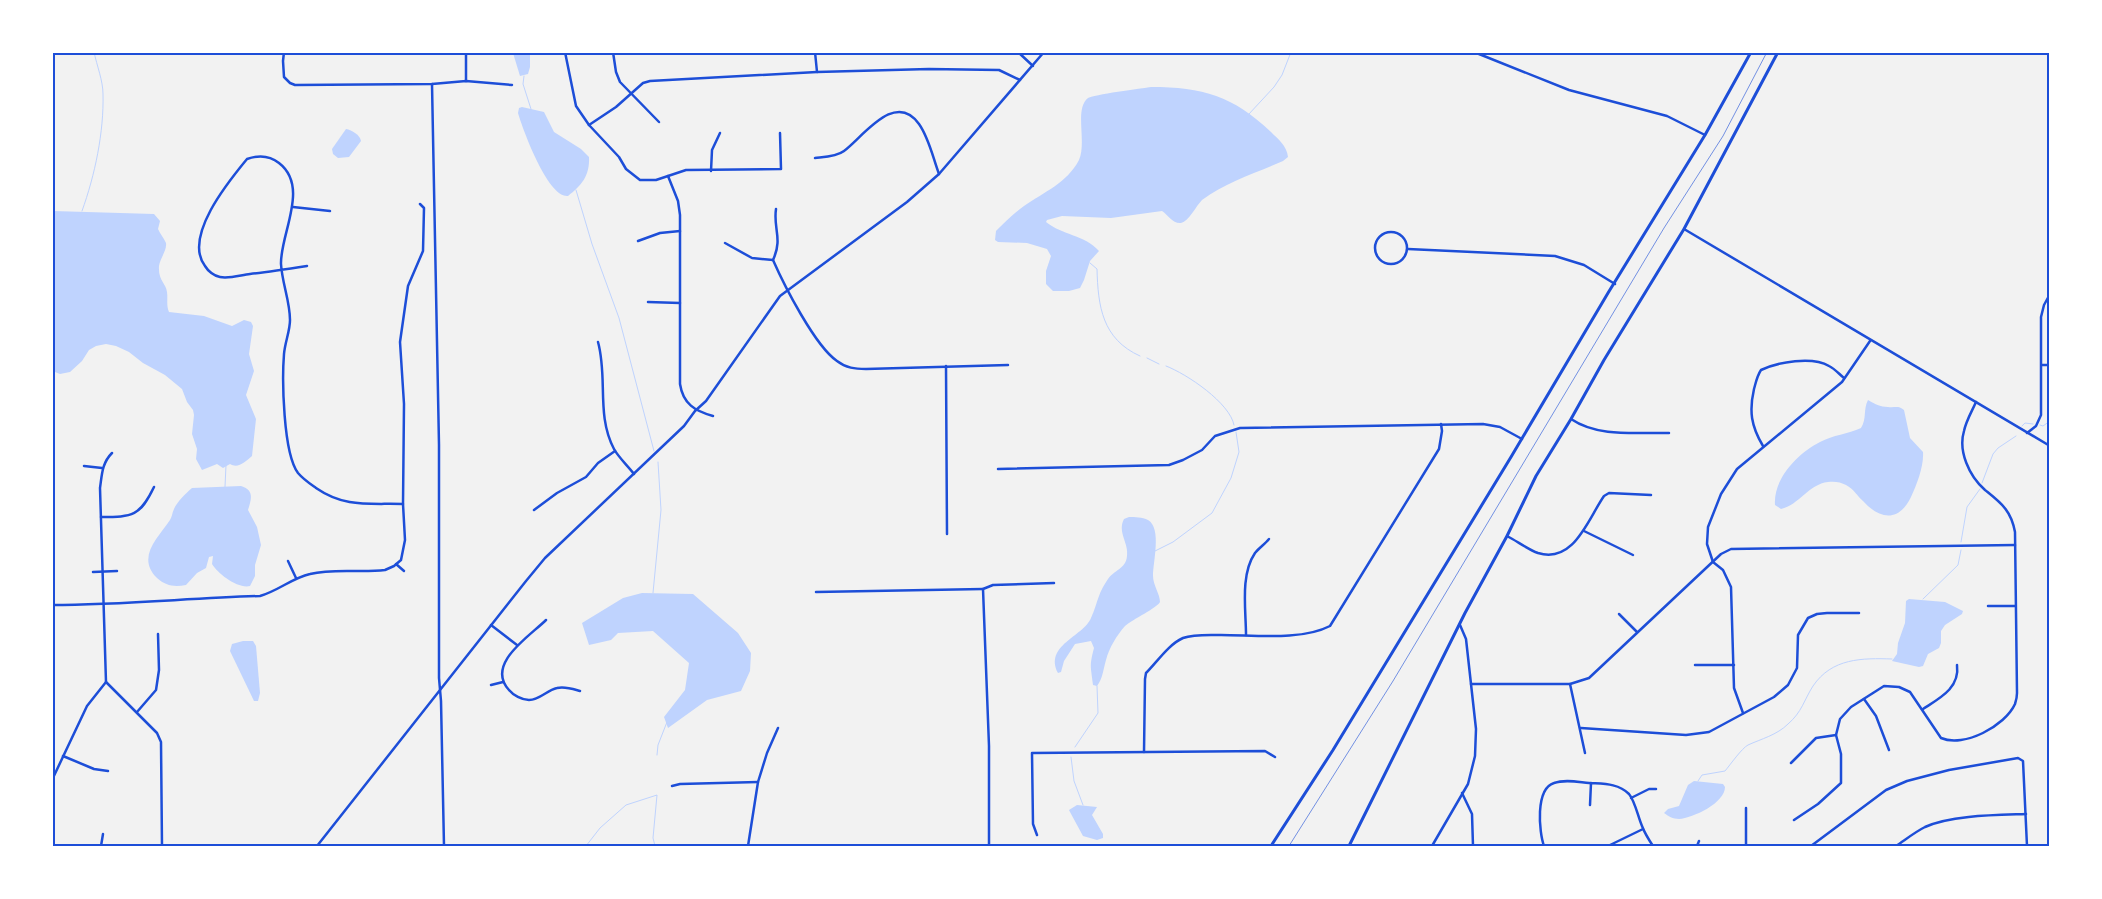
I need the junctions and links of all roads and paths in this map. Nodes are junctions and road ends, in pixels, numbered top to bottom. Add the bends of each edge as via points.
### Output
1 (284, 52) edge
2 (466, 52) edge
3 (565, 52) edge
4 (613, 52) edge
5 (816, 52) edge
6 (1018, 52) edge
7 (1044, 52) edge
8 (1474, 52) edge
9 (1751, 52) edge
10 (1778, 52) edge
11 (1033, 66) junction
12 (817, 72) junction
13 (1020, 80) junction
14 (466, 81) junction
15 (432, 84) junction
16 (512, 85) dead end
17 (630, 94) junction
18 (659, 122) dead end
19 (589, 125) junction
20 (720, 133) dead end
21 (780, 133) dead end
22 (1705, 135) junction
23 (814, 158) dead end
24 (711, 171) junction
25 (939, 174) junction
26 (668, 176) junction
27 (420, 204) dead end
28 (293, 207) junction
29 (776, 209) dead end
30 (330, 211) dead end
31 (1684, 229) junction
32 (680, 232) junction
33 (638, 241) dead end
34 (724, 243) dead end
35 (1408, 249) junction
36 (773, 260) junction
37 (307, 266) dead end
38 (282, 270) junction
39 (1615, 284) junction
40 (786, 290) junction
41 (2050, 294) edge
42 (648, 302) dead end
43 (680, 303) junction
44 (1870, 341) junction
45 (598, 342) dead end
46 (2042, 365) junction
47 (2050, 365) edge
48 (946, 366) junction
49 (1008, 366) dead end
50 (1844, 378) junction
51 (1976, 402) junction
52 (695, 411) junction
53 (713, 416) dead end
54 (1571, 419) junction
55 (1441, 424) junction
56 (1670, 433) dead end
57 (2027, 433) junction
58 (1522, 439) junction
59 (1762, 446) junction
60 (2050, 446) edge
61 (615, 451) junction
62 (112, 452) dead end
63 (84, 466) dead end
64 (102, 468) junction
65 (998, 469) dead end
66 (634, 474) junction
67 (154, 487) dead end
68 (1651, 495) dead end
69 (403, 504) junction
70 (534, 510) dead end
71 (101, 517) junction
72 (1584, 531) junction
73 (947, 534) dead end
74 (1507, 536) junction
75 (1269, 539) dead end
76 (2015, 545) junction
77 (1633, 555) dead end
78 (288, 561) dead end
79 (1713, 562) junction
80 (396, 564) junction
81 (404, 570) dead end
82 (117, 571) dead end
83 (93, 572) dead end
84 (104, 572) junction
85 (296, 578) junction
86 (1054, 583) dead end
87 (983, 588) junction
88 (816, 592) dead end
89 (52, 605) edge
90 (105, 605) junction
91 (1988, 606) dead end
92 (2016, 606) junction
93 (1859, 613) dead end
94 (1619, 614) dead end
95 (546, 620) dead end
96 (491, 625) junction
97 (1460, 625) junction
98 (1637, 632) junction
99 (158, 634) dead end
100 (1246, 635) junction
101 (518, 645) junction
102 (1734, 665) junction
103 (1957, 665) dead end
104 (1695, 666) dead end
105 (106, 682) junction
106 (503, 682) junction
107 (1471, 684) junction
108 (1570, 684) junction
109 (491, 685) dead end
110 (440, 690) junction
111 (580, 691) dead end
112 (1864, 699) junction
113 (1923, 709) junction
114 (137, 712) junction
115 (1743, 713) junction
116 (778, 728) dead end
117 (1581, 728) junction
118 (1836, 735) junction
119 (1889, 750) dead end
120 (1144, 752) junction
121 (1585, 753) dead end
122 (63, 756) junction
123 (1275, 757) dead end
124 (1791, 763) dead end
125 (108, 771) dead end
126 (52, 780) edge
127 (758, 782) junction
128 (1591, 783) junction
129 (672, 786) dead end
130 (1656, 789) dead end
131 (1462, 794) junction
132 (1631, 798) junction
133 (1590, 805) dead end
134 (1746, 808) dead end
135 (2026, 814) junction
136 (1794, 820) dead end
137 (1643, 829) junction
138 (103, 834) dead end
139 (1037, 835) dead end
140 (1699, 841) dead end
141 (101, 846) edge
142 (162, 846) edge
143 (317, 846) edge
144 (444, 846) edge
145 (748, 846) edge
146 (989, 846) edge
147 (1271, 846) edge
148 (1349, 846) edge
149 (1432, 846) edge
150 (1473, 846) edge
151 (1544, 846) edge
152 (1608, 846) edge
153 (1653, 846) edge
154 (1697, 846) edge
155 (1746, 846) edge
156 (1811, 846) edge
157 (1896, 846) edge
158 (2027, 846) edge

1 - 15 street via 282,73 290,83
2 - 14 street
3 - 19 street via 573,98
4 - 17 street via 618,79
5 - 12 street
6 - 11 street
7 - 11 street
8 - 22 street via 1567,90 1667,116
9 - 22 main road
10 - 31 main road
11 - 13 street
12 - 13 street via 994,69
12 - 17 street via 650,81
13 - 25 street
14 - 15 street
14 - 16 street
15 - 110 street
17 - 18 street
17 - 19 street
19 - 26 street via 634,177 649,182
20 - 24 street via 712,150
21 - 24 street via 781,169
22 - 39 main road
23 - 25 street via 843,152 879,119 900,113 911,116 919,124
24 - 26 street via 686,170
25 - 40 street via 907,202
26 - 32 street via 678,201
27 - 69 street via 424,208 423,251 408,286 400,342 404,404
28 - 30 street
28 - 38 street via 283,248
28 - 38 street via 285,167 271,158 255,156 247,159 206,218 199,240 200,259 215,275 228,277
29 - 36 street via 778,246
31 - 44 street
31 - 54 main road via 1599,367
32 - 33 street via 660,232
32 - 43 street
34 - 36 street via 752,258
35 - 35 street via 1401,234 1394,231 1381,234 1374,244 1378,260 1388,264 1399,261
35 - 39 street via 1555,256 1584,265
36 - 40 street
37 - 38 street
38 - 69 street via 290,321 283,387 289,450 294,466 306,481 343,502
39 - 58 main road
40 - 48 street via 825,350 845,367 866,370
40 - 52 street via 715,390
41 - 46 street via 2041,317
42 - 43 street
43 - 52 street via 680,384 683,396
44 - 50 street
44 - 51 street
45 - 61 street via 604,376 603,415
46 - 47 street
46 - 57 street via 2041,415 2036,426
48 - 49 street
48 - 73 street
50 - 59 street
50 - 59 street via 1820,362 1782,362 1760,370 1750,412
51 - 57 street
51 - 76 street via 1963,432 1963,453 1976,481 2007,510 2014,526
52 - 53 street
52 - 66 street via 684,426
54 - 56 street via 1604,431
54 - 74 main road via 1536,476
55 - 58 street via 1500,427
55 - 65 street via 1240,428 1215,436 1202,450 1169,465
55 - 100 street via 1439,449 1330,626 1318,632 1281,636
57 - 60 street
58 - 147 main road
59 - 79 street via 1737,469 1721,494 1706,533
61 - 66 street
61 - 70 street via 586,477
62 - 64 street
63 - 64 street
64 - 71 street
66 - 96 street via 545,558
67 - 71 street via 138,512 121,517
68 - 72 street via 1609,493 1596,508
69 - 80 street via 404,552
71 - 84 street
72 - 74 street via 1566,550 1548,554 1532,550
72 - 77 street
74 - 97 main road
75 - 100 street via 1255,553 1246,581
76 - 79 street via 1737,548 1726,551
76 - 92 street
78 - 85 street
79 - 98 street
79 - 102 street via 1723,570 1731,587
80 - 81 street
80 - 85 street via 384,570 319,572
82 - 84 street
83 - 84 street
84 - 90 street
85 - 90 street via 260,596
86 - 87 street
87 - 88 street
87 - 146 street
89 - 90 street
90 - 105 street
91 - 92 street
92 - 113 street via 2018,693 2014,705 2000,722 1968,740 1945,740 1940,738
93 - 115 street via 1827,613 1808,618 1798,635 1798,659 1791,681 1779,694
94 - 98 street
95 - 101 street
96 - 101 street
96 - 110 street
97 - 107 street via 1466,639
97 - 148 main road
98 - 108 street via 1594,675
99 - 114 street via 157,685
100 - 120 street via 1182,638 1146,673
101 - 106 street via 506,657
102 - 104 street
102 - 115 street via 1734,688
103 - 113 street via 1957,679 1952,688
105 - 114 street
105 - 122 street via 87,706
106 - 109 street
106 - 111 street via 511,693 527,700 540,698 556,688
107 - 108 street
107 - 131 street via 1476,745 1472,772
108 - 117 street
110 - 143 street
110 - 144 street
112 - 113 street via 1884,686 1899,687 1910,692
112 - 118 street via 1844,712
112 - 119 street via 1876,716
114 - 142 street via 161,742
115 - 117 street via 1720,728 1698,735
116 - 127 street via 766,753
117 - 121 street
118 - 124 street via 1816,738
118 - 136 street via 1841,754 1841,782 1818,804
120 - 123 street via 1264,751
120 - 139 street via 1032,753 1033,824
122 - 125 street via 94,769
122 - 126 street
127 - 129 street
127 - 145 street
128 - 132 street via 1616,787
128 - 133 street
128 - 151 street via 1568,781 1547,787 1541,810
130 - 132 street
131 - 149 street
131 - 150 street via 1472,814
132 - 137 street
134 - 155 street
135 - 156 street via 2023,761 2018,758 1907,781 1886,790
135 - 157 street via 1938,823 1925,827
135 - 158 street
137 - 152 street
137 - 153 street
138 - 141 street
140 - 154 street

